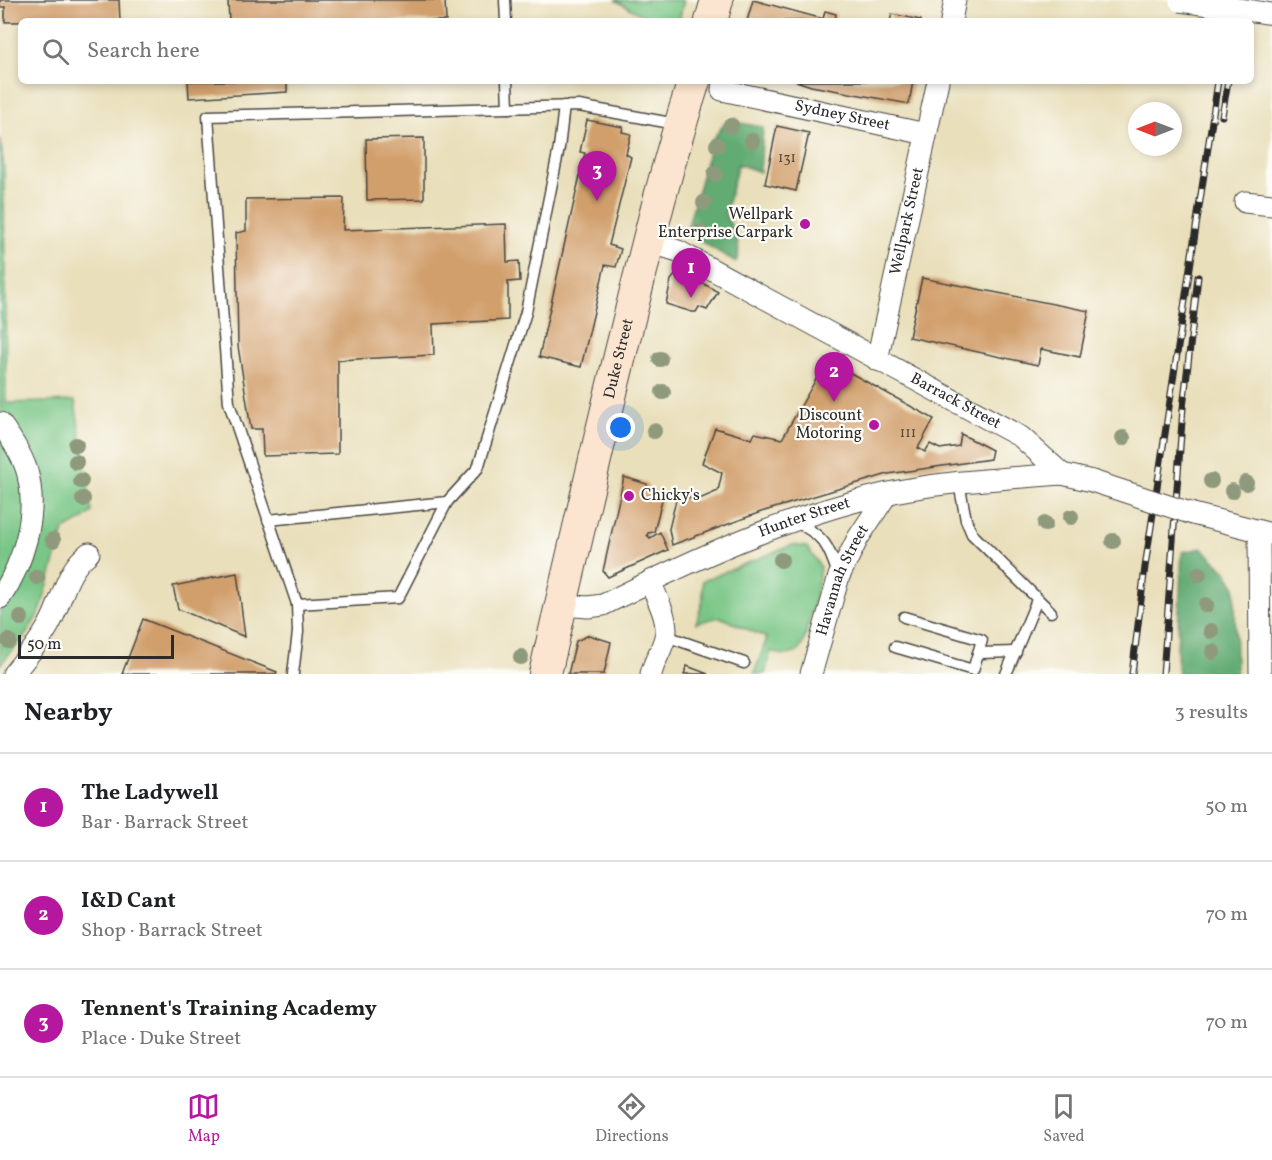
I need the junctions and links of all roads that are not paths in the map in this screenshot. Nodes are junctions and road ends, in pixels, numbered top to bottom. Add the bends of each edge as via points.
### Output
1 (505, 0) edge
2 (717, 0) edge
3 (955, 0) edge
4 (1177, 1) edge
5 (1262, 12) edge
6 (506, 18) edge
7 (712, 18) edge
8 (952, 18) edge
9 (507, 84) edge
10 (937, 84) edge
11 (708, 85) edge
12 (564, 106) junction
13 (508, 108) junction
14 (680, 125) junction
15 (926, 134) junction
16 (1245, 202) dead end
17 (1272, 205) edge
18 (649, 242) junction
19 (877, 360) junction
20 (0, 423) edge
21 (1062, 474) junction
22 (959, 483) junction
23 (887, 494) junction
24 (447, 502) junction
25 (268, 520) junction
26 (794, 521) junction
27 (1266, 533) edge
28 (89, 553) dead end
29 (838, 576) junction
30 (650, 581) junction
31 (0, 598) edge
32 (1037, 600) junction
33 (297, 604) junction
34 (561, 605) junction
35 (1051, 612) dead end
36 (904, 617) dead end
37 (666, 636) junction
38 (895, 647) dead end
39 (1016, 652) junction
40 (978, 653) junction
41 (744, 663) dead end
42 (13, 674) edge
43 (293, 674) edge
44 (545, 674) edge
45 (651, 674) edge
46 (811, 674) edge
47 (1006, 674) edge
48 (1260, 674) edge

1 - 6 lane
2 - 7 street
3 - 8 street
4 - 5 street, bridge
9 - 13 lane
10 - 15 street, Wellpark Street
11 - 14 street, Duke Street
11 - 15 street, Sydney Street
12 - 13 lane
12 - 14 lane
12 - 24 lane via 560,148 526,312 478,468
13 - 25 lane via 208,116 230,403
14 - 18 street, Duke Street
15 - 19 street, Wellpark Street
16 - 17 street
18 - 19 street, Barrack Street via 678,251
18 - 34 street, Duke Street
19 - 21 street, Barrack Street via 1021,437
20 - 31 street via 28,473 31,504 18,566
21 - 22 street, Hunter Street
21 - 27 street, Barrack Street, bridge
22 - 23 street, Hunter Street
22 - 32 lane via 972,534
23 - 26 street, Hunter Street
23 - 29 street, Havannah Street
24 - 25 lane
24 - 33 lane via 398,598
25 - 33 lane
26 - 29 lane via 826,543
26 - 30 street, Hunter Street
27 - 48 street via 1259,567
28 - 42 street via 74,567 50,623
29 - 46 street, Havannah Street
30 - 34 street, Hunter Street via 603,604
30 - 37 street
32 - 35 lane
32 - 39 lane
33 - 43 lane
34 - 44 street, Duke Street
36 - 40 lane via 982,640
37 - 41 lane
37 - 45 street
38 - 40 lane via 973,670
39 - 40 lane
39 - 47 lane

